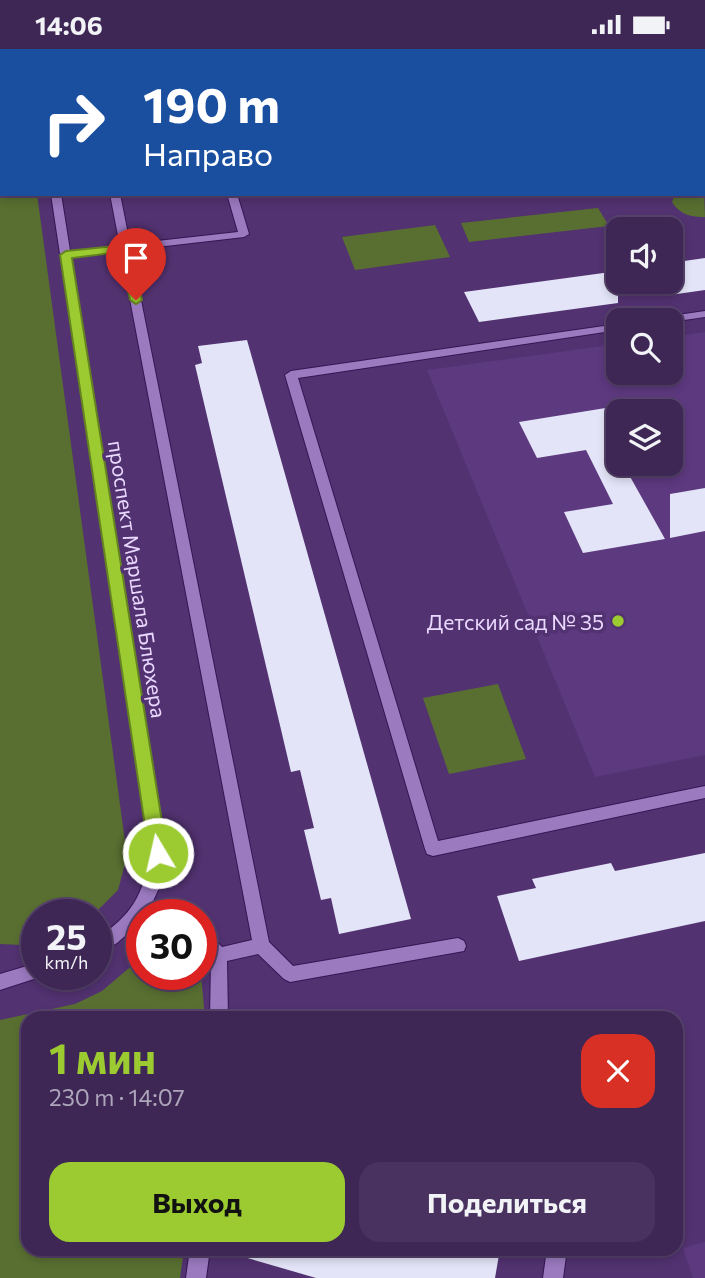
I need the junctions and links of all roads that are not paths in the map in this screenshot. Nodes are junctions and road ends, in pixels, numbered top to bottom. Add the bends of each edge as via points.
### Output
1 (56, 196) edge
2 (115, 196) edge
3 (233, 196) edge
4 (125, 248) junction
5 (66, 255) junction
6 (705, 314) edge
7 (683, 317) edge
8 (606, 329) edge
9 (705, 792) edge
10 (147, 899) edge
11 (126, 928) edge
12 (112, 938) edge
13 (261, 946) junction
14 (458, 946) dead end
15 (219, 955) joint
16 (21, 976) edge
17 (0, 982) edge
18 (219, 1011) edge
19 (199, 1256) edge
20 (556, 1256) edge
21 (196, 1278) edge
22 (553, 1278) edge

1 - 5 street, проспект Маршала Блюхера
2 - 4 street
3 - 4 street via 244,234
4 - 5 street
4 - 13 street
5 - 10 street, проспект Маршала Блюхера via 158,853
6 - 7 street
8 - 9 street via 291,375 433,849
11 - 12 street, проспект Маршала Блюхера
13 - 14 street via 290,974
13 - 15 street
15 - 18 street
16 - 17 street
19 - 21 street
20 - 22 street

